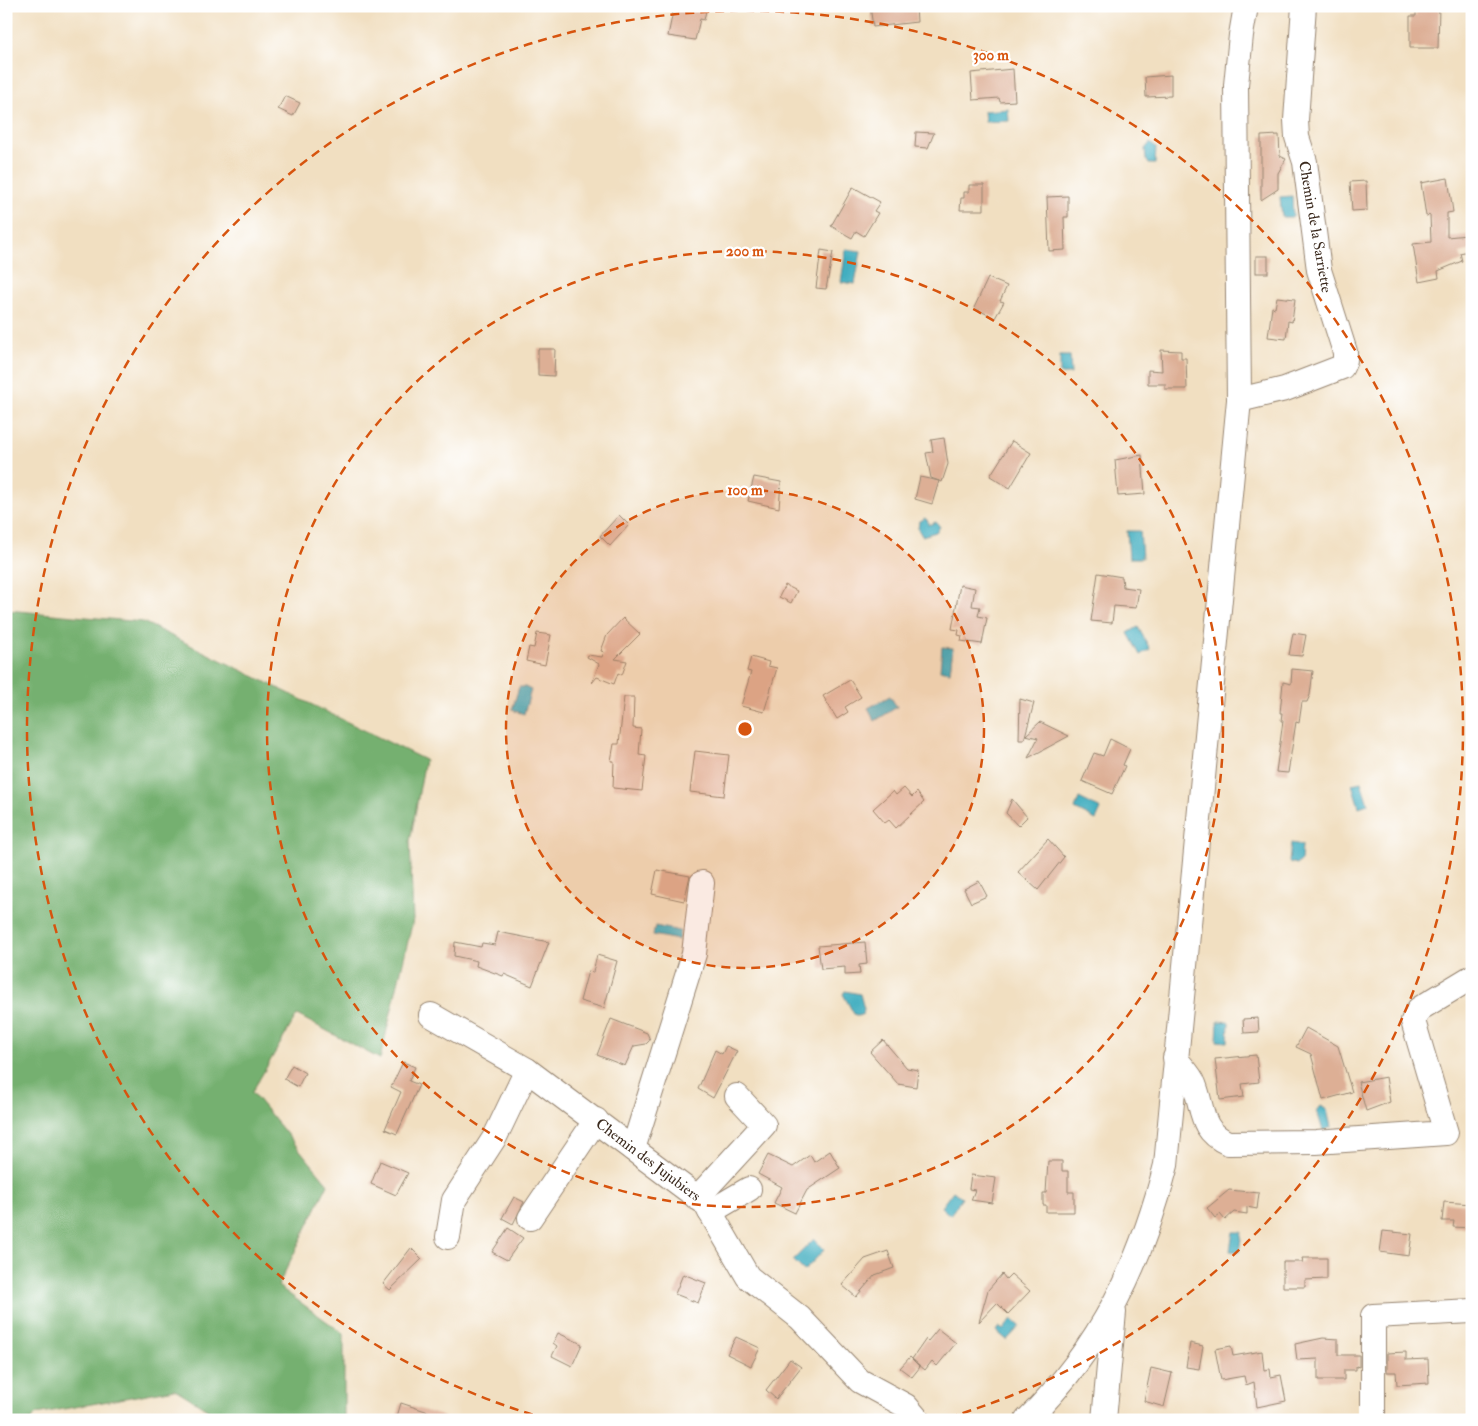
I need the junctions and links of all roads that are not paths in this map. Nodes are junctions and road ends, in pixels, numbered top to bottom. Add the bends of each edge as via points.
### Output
1 (1246, 6) edge
2 (1304, 6) edge
3 (1239, 400) junction
4 (702, 883) dead end
5 (1472, 977) edge
6 (431, 1015) dead end
7 (1175, 1058) junction
8 (527, 1070) junction
9 (737, 1096) dead end
10 (596, 1120) junction
11 (633, 1149) junction
12 (749, 1189) dead end
13 (704, 1205) junction
14 (530, 1218) dead end
15 (448, 1237) dead end
16 (1115, 1305) junction
17 (1472, 1311) edge
18 (918, 1420) edge
19 (1027, 1420) edge
20 (1104, 1420) edge
21 (1373, 1420) edge

1 - 3 street via 1236,85
2 - 3 street, Chemin de la Sarriette via 1296,137 1305,162 1320,270 1345,360 1342,367 1318,377
3 - 7 street
4 - 11 street via 694,954
5 - 7 street via 1419,1009 1413,1021 1446,1133 1316,1142 1228,1143 1217,1138 1204,1121 1194,1083
6 - 8 street, Chemin des Jujubiers
7 - 16 street via 1169,1141 1162,1180 1150,1224
8 - 10 street, Chemin des Jujubiers
8 - 15 street via 495,1137 454,1200
9 - 13 street via 764,1124
10 - 11 street, Chemin des Jujubiers
10 - 14 street
11 - 13 street, Chemin des Jujubiers
12 - 13 street
13 - 18 street, Chemin des Jujubiers via 748,1277 800,1318 860,1381 906,1406
16 - 19 street via 1061,1382
16 - 20 street
17 - 21 street via 1374,1316

